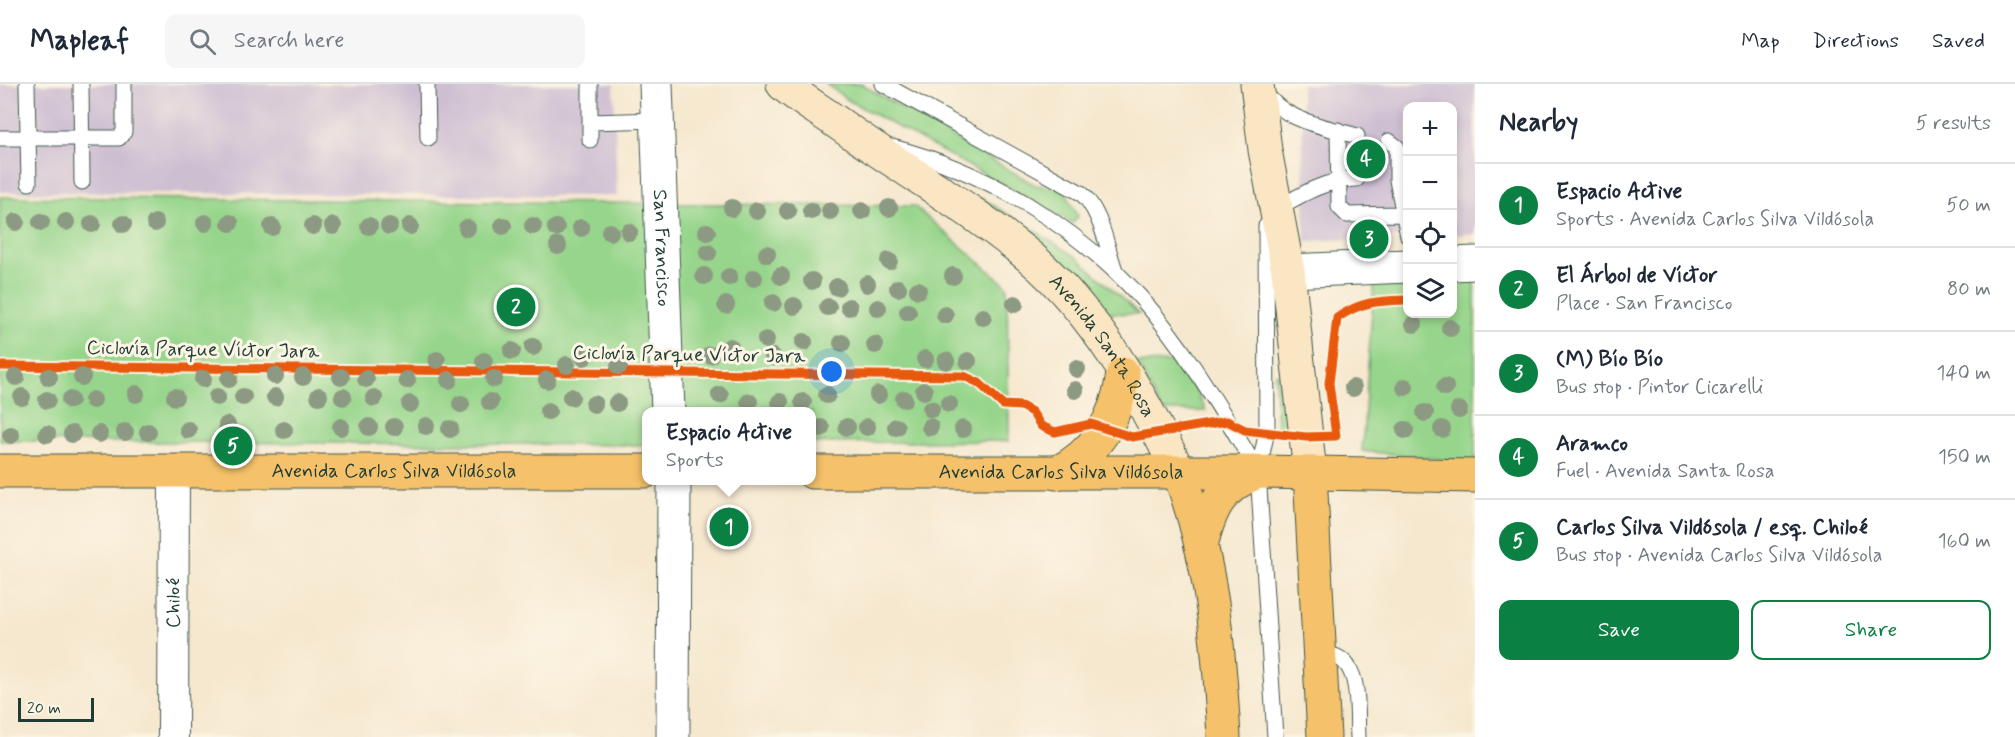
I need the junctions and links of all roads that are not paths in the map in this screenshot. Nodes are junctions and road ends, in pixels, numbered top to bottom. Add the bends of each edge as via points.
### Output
1 (27, 84) edge
2 (81, 84) edge
3 (124, 84) edge
4 (427, 84) edge
5 (590, 84) edge
6 (656, 84) edge
7 (783, 84) edge
8 (883, 84) edge
9 (1258, 84) edge
10 (657, 120) junction
11 (591, 122) junction
12 (1338, 130) junction
13 (1357, 136) dead end
14 (0, 138) edge
15 (28, 138) junction
16 (429, 138) dead end
17 (82, 139) junction
18 (860, 139) junction
19 (590, 140) dead end
20 (1389, 141) dead end
21 (1265, 150) junction
22 (1339, 179) junction
23 (1357, 179) dead end
24 (82, 182) dead end
25 (29, 183) dead end
26 (1276, 209) junction
27 (1403, 214) joint
28 (1475, 263) edge
29 (1457, 264) edge
30 (1403, 266) edge
31 (1115, 270) junction
32 (1288, 271) junction
33 (1124, 374) junction
34 (668, 407) edge
35 (0, 471) edge
36 (174, 471) junction
37 (642, 471) edge
38 (816, 472) edge
39 (1258, 472) junction
40 (1056, 474) junction
41 (1179, 474) junction
42 (1310, 474) junction
43 (1475, 476) edge
44 (674, 485) edge
45 (1201, 546) junction
46 (1320, 654) junction
47 (173, 737) edge
48 (673, 737) edge
49 (1224, 737) edge
50 (1275, 737) edge
51 (1324, 737) edge
52 (1358, 737) edge

1 - 15 lane
2 - 17 lane
3 - 17 lane via 123,135
4 - 16 lane
5 - 11 lane
6 - 10 street, San Francisco
7 - 18 main road, Avenida Santa Rosa
8 - 31 lane via 1081,193 1098,219
9 - 12 lane via 1282,111
9 - 21 main road
10 - 11 lane
10 - 34 street, San Francisco
11 - 19 lane
12 - 13 lane
12 - 22 lane
14 - 15 lane
15 - 17 lane
15 - 25 lane
17 - 24 lane
18 - 31 lane via 915,153 987,182 1054,222
18 - 33 main road, Avenida Santa Rosa via 1031,258 1077,306
20 - 27 lane via 1397,147 1393,180
21 - 26 main road
21 - 39 lane via 1268,404 1266,449
22 - 23 lane
22 - 26 lane
22 - 27 lane via 1339,207 1347,215
26 - 32 main road
28 - 29 street
30 - 32 street
31 - 39 lane via 1189,361
32 - 42 main road
33 - 40 main road via 1115,413 1106,430 1081,459
33 - 41 main road, Avenida Santa Rosa
35 - 36 main road, Avenida Carlos Silva Vildósola
36 - 37 main road, Avenida Carlos Silva Vildósola
36 - 47 street, Chiloé
38 - 40 main road, Avenida Carlos Silva Vildósola
39 - 41 main road, Avenida Carlos Silva Vildósola
39 - 42 main road, Avenida Carlos Silva Vildósola
39 - 45 main road via 1240,479 1217,501
39 - 50 lane
40 - 41 main road, Avenida Carlos Silva Vildósola
41 - 45 main road, Avenida Santa Rosa
42 - 43 main road, Avenida Carlos Silva Vildósola
42 - 46 main road
44 - 48 street
45 - 49 main road, Avenida Santa Rosa via 1218,642
46 - 51 main road
46 - 52 lane via 1339,657 1352,670

